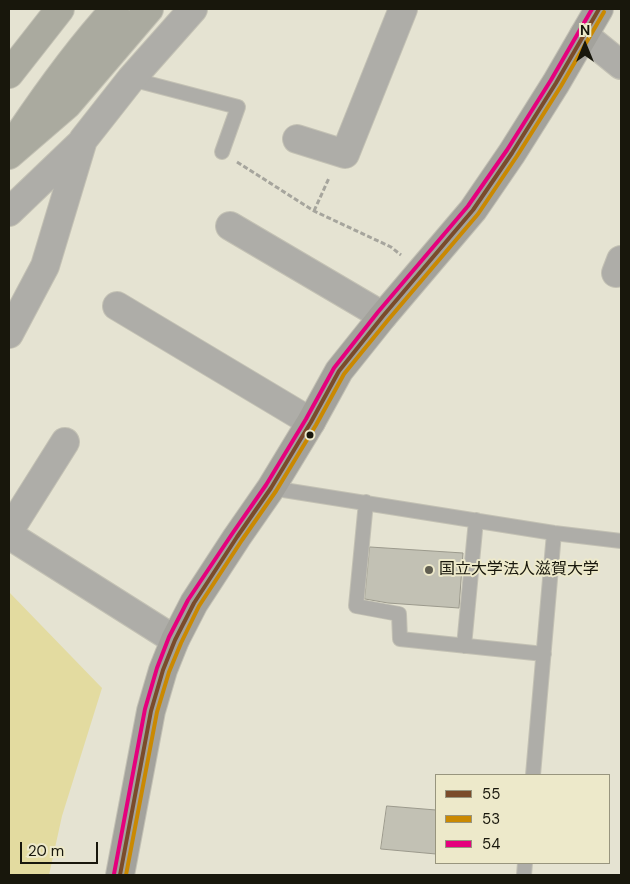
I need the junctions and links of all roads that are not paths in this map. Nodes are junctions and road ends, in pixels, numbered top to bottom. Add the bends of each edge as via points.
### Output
1 (60, 9) edge
2 (115, 9) edge
3 (149, 9) edge
4 (193, 9) edge
5 (403, 9) edge
6 (600, 9) edge
7 (584, 35) junction
8 (621, 65) edge
9 (9, 74) edge
10 (130, 79) junction
11 (297, 139) dead end
12 (83, 140) junction
13 (9, 150) edge
14 (222, 152) road end
15 (9, 156) edge
16 (9, 212) edge
17 (230, 226) dead end
18 (117, 306) dead end
19 (383, 316) junction
20 (9, 334) edge
21 (311, 422) junction
22 (65, 442) dead end
23 (272, 488) junction
24 (366, 502) junction
25 (476, 520) junction
26 (9, 531) edge
27 (554, 533) junction
28 (9, 535) edge
29 (621, 541) edge
30 (175, 640) junction
31 (464, 646) junction
32 (544, 654) junction
33 (533, 774) edge
34 (120, 875) edge

1 - 9 highway
2 - 13 highway via 48,92
3 - 15 highway via 67,105
4 - 10 street
5 - 11 street via 345,154
6 - 7 main road
7 - 8 street
7 - 19 main road via 556,84 473,210
10 - 12 street
10 - 14 lane via 238,107
12 - 16 street
12 - 20 street via 45,266
17 - 19 street
18 - 21 street
19 - 21 main road via 339,371
21 - 23 main road
22 - 26 street
23 - 24 lane
23 - 30 main road via 194,603
24 - 25 lane
24 - 31 lane via 356,606 399,614 400,639
25 - 27 lane
25 - 31 lane
27 - 29 lane
27 - 32 lane
28 - 30 street
30 - 34 main road via 151,711
31 - 32 lane
32 - 33 lane

